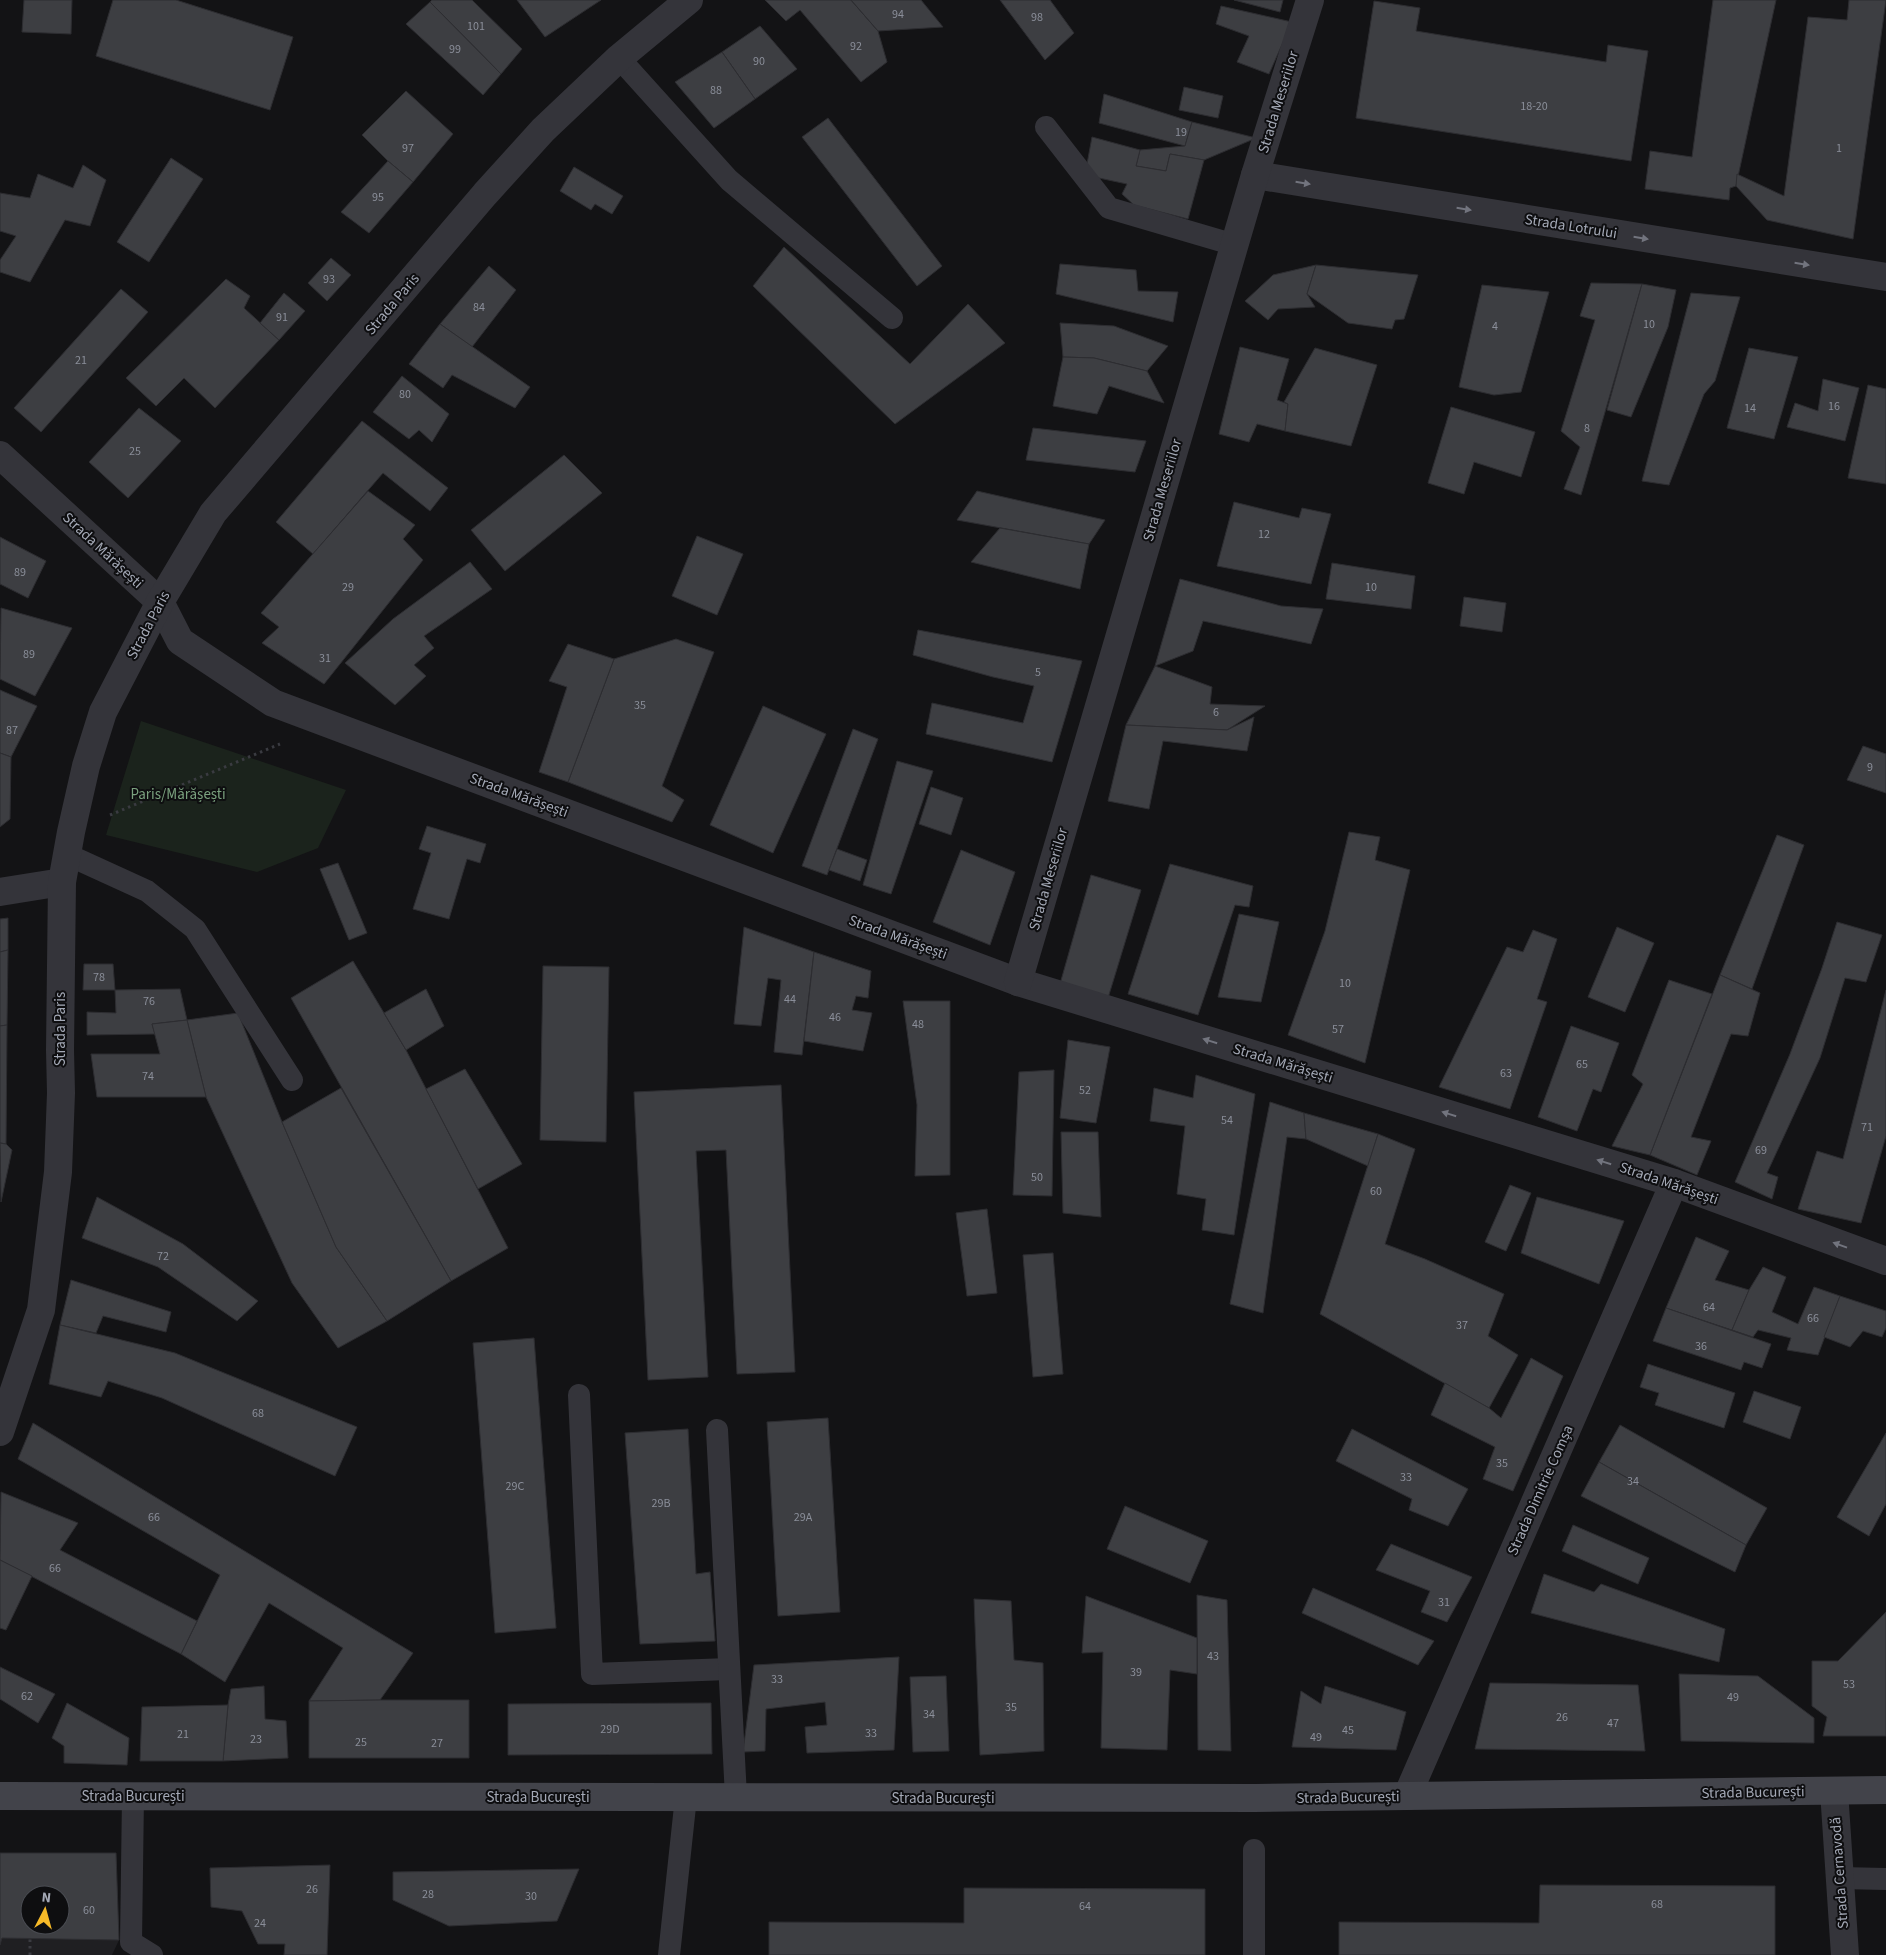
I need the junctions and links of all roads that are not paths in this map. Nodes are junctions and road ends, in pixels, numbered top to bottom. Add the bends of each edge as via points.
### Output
1 (689, 0) edge
2 (1310, 0) edge
3 (619, 58) junction
4 (1046, 126) dead end
5 (1255, 175) junction
6 (1235, 245) junction
7 (1886, 277) edge
8 (892, 318) dead end
9 (0, 455) edge
10 (160, 602) junction
11 (68, 843) junction
12 (62, 882) junction
13 (0, 892) edge
14 (1018, 982) junction
15 (292, 1080) dead end
16 (1674, 1183) junction
17 (1886, 1262) edge
18 (579, 1395) dead end
19 (717, 1430) dead end
20 (0, 1432) edge
21 (729, 1669) junction
22 (1886, 1790) edge
23 (1834, 1791) junction
24 (0, 1796) edge
25 (133, 1796) junction
26 (1406, 1796) junction
27 (686, 1797) junction
28 (736, 1797) junction
29 (1254, 1850) dead end
30 (1840, 1878) junction
31 (1886, 1879) edge
32 (152, 1955) edge
33 (669, 1955) edge
34 (1254, 1955) edge
35 (1845, 1955) edge

1 - 3 street, Strada Paris
2 - 5 street, Strada Meseriilor
3 - 8 lane via 728,180
3 - 10 street, Strada Paris via 542,130 213,513
4 - 6 lane via 1109,208
5 - 6 street, Strada Meseriilor
5 -> 7 street, Strada Lotrului
6 - 14 street, Strada Meseriilor
9 - 10 street, Strada Mărășești
10 - 11 street, Strada Paris via 103,712
10 - 14 street, Strada Mărășești via 180,641 273,703
11 - 12 street, Strada Paris
11 - 15 lane via 147,891 195,929
12 - 13 street
12 - 20 street, Strada Paris via 58,1172 41,1310
16 -> 14 street, Strada Mărășești
17 -> 16 street, Strada Mărășești
16 - 26 street, Strada Dimitrie Comșa
18 - 21 lane via 592,1674
19 - 21 lane
21 - 28 lane
22 - 23 main road, Strada București
23 - 26 main road, Strada București
23 - 30 street, Strada Cernavodă
24 - 25 main road, Strada București
25 - 27 main road, Strada București
25 - 32 lane via 131,1942
26 - 28 main road, Strada București
27 - 28 main road, Strada București
27 - 33 lane
29 - 34 lane
30 - 31 lane
30 - 35 street, Strada Cernavodă

